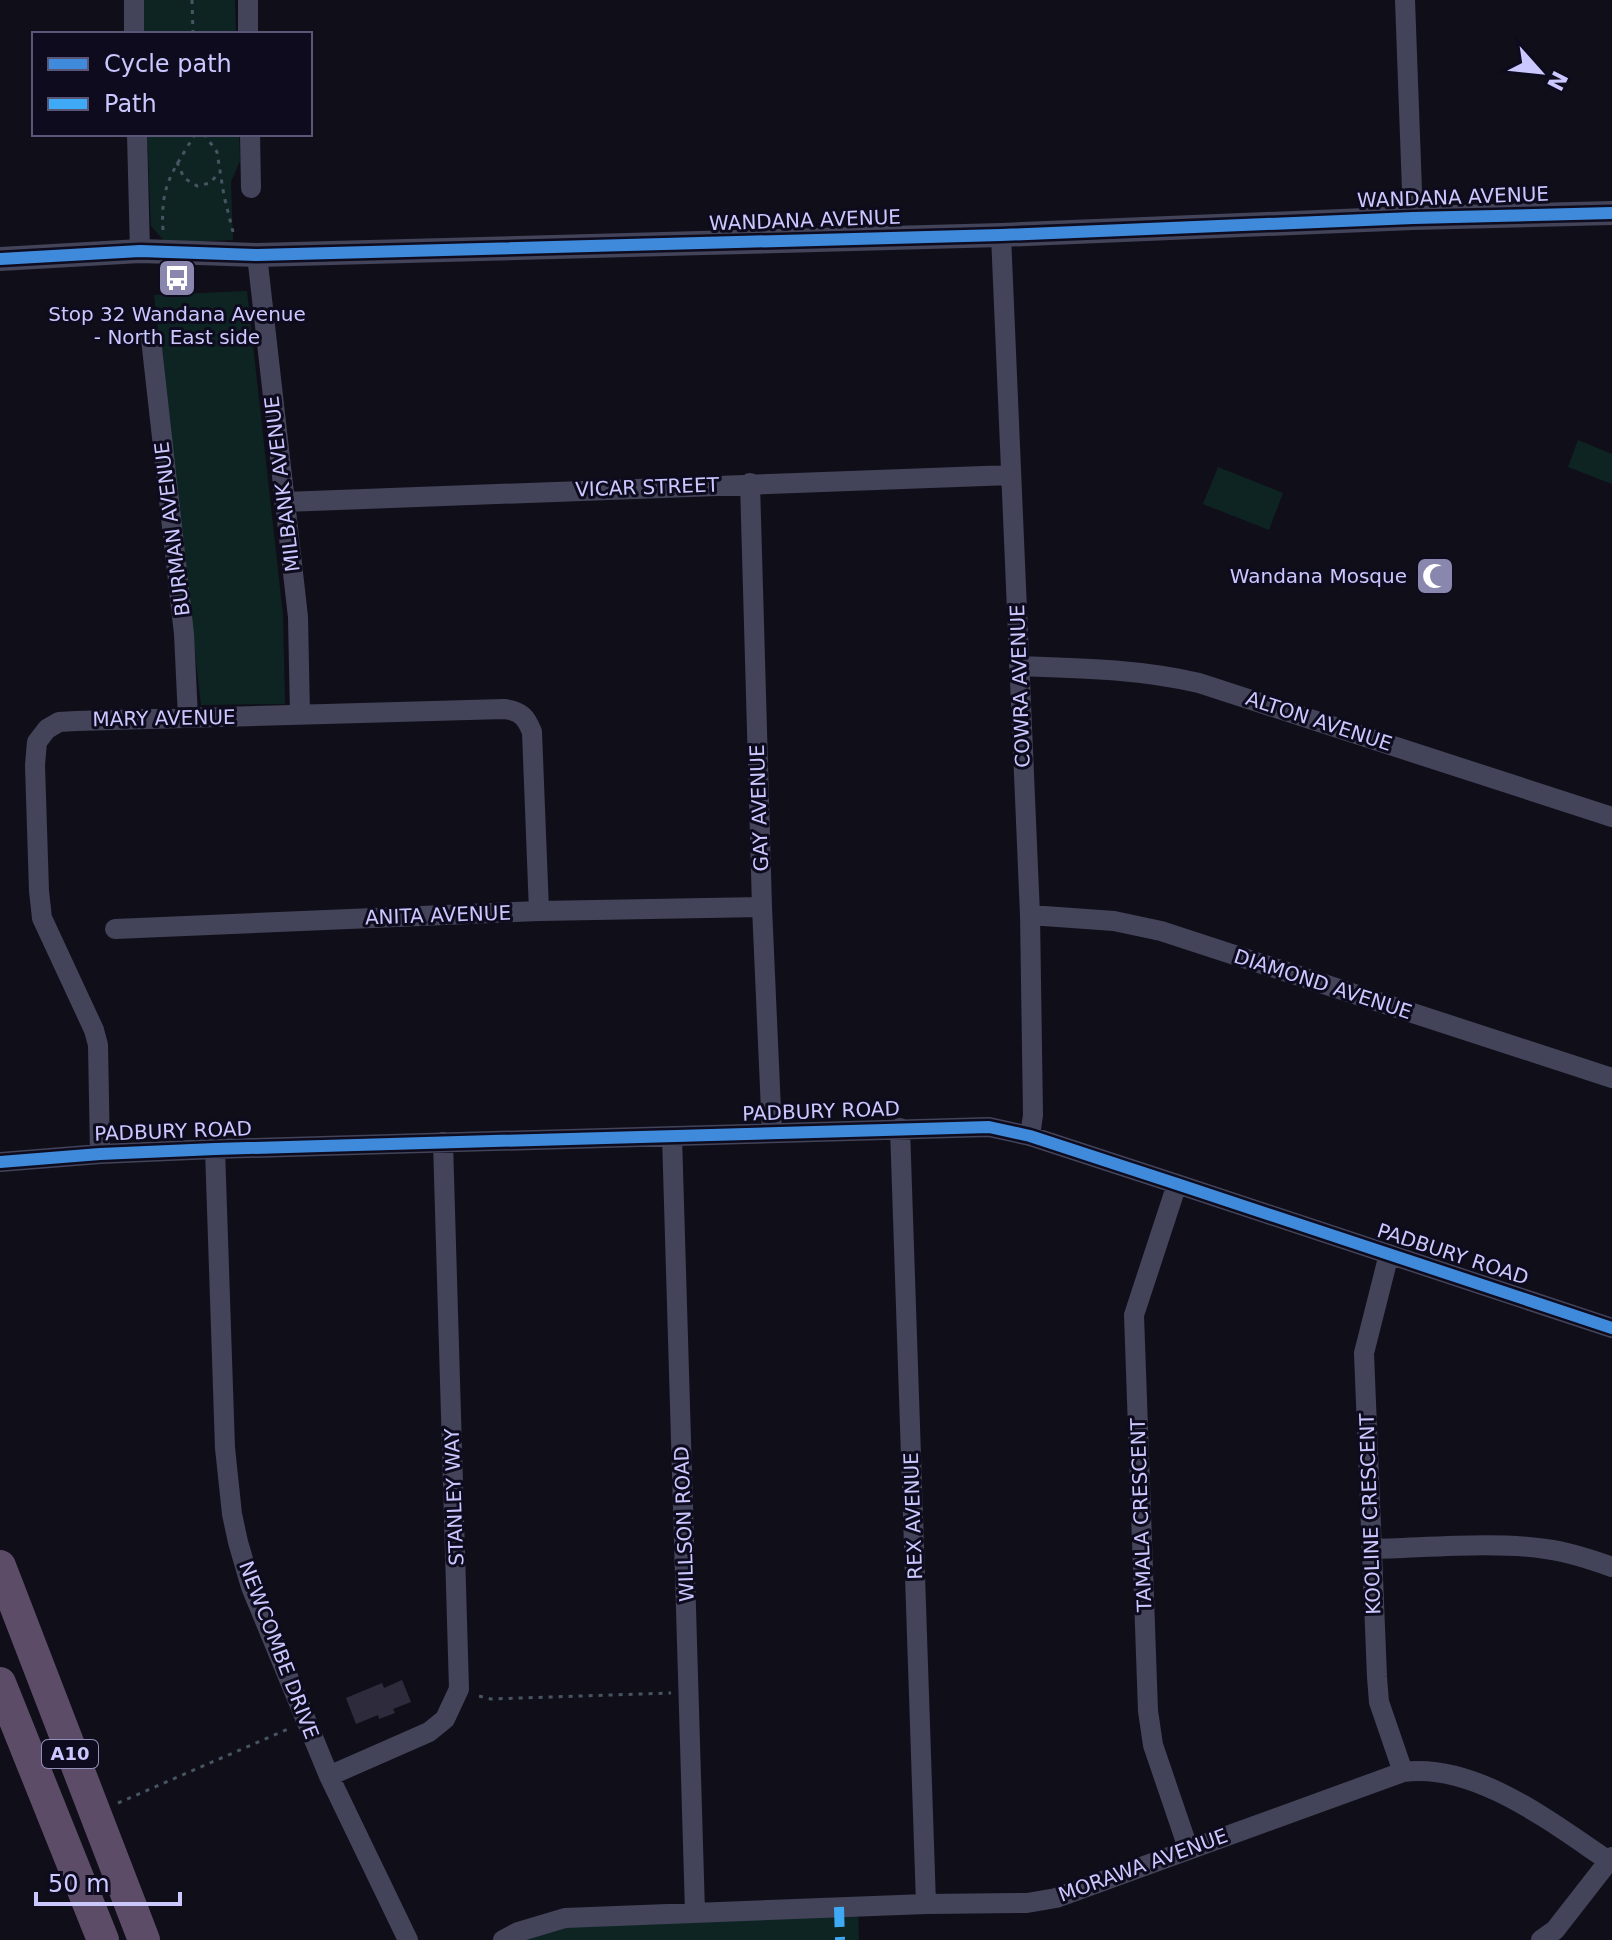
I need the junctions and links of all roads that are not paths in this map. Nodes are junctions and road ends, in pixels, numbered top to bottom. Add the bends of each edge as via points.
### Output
1 (134, 0) edge
2 (248, 0) edge
3 (1405, 0) edge
4 (134, 32) edge
5 (248, 32) edge
6 (137, 136) edge
7 (250, 136) edge
8 (251, 188) dead end
9 (1612, 213) edge
10 (1413, 218) junction
11 (1001, 235) junction
12 (140, 251) junction
13 (257, 255) junction
14 (0, 259) edge
15 (151, 339) dead end
16 (1011, 475) junction
17 (750, 483) junction
18 (284, 502) junction
19 (1019, 666) junction
20 (300, 715) junction
21 (188, 718) junction
22 (1612, 817) edge
23 (762, 907) junction
24 (539, 911) junction
25 (1030, 915) junction
26 (115, 929) dead end
27 (1612, 1078) edge
28 (900, 1128) junction
29 (772, 1133) junction
30 (672, 1136) junction
31 (1030, 1136) junction
32 (443, 1142) junction
33 (215, 1149) junction
34 (100, 1154) junction
35 (0, 1162) edge
36 (1177, 1184) junction
37 (1389, 1254) junction
38 (1612, 1328) edge
39 (1371, 1549) junction
40 (0, 1566) edge
41 (1612, 1567) edge
42 (0, 1683) edge
43 (1403, 1772) junction
44 (329, 1776) junction
45 (1188, 1848) junction
46 (1611, 1859) edge
47 (926, 1904) junction
48 (695, 1912) junction
49 (103, 1940) edge
50 (144, 1940) edge
51 (408, 1940) edge
52 (503, 1940) edge
53 (1541, 1940) edge

1 - 4 street
2 - 5 street
3 - 10 street
6 - 12 street
7 - 8 street
9 - 10 street, WANDANA AVENUE
10 - 11 street, WANDANA AVENUE
11 - 13 street, WANDANA AVENUE
11 - 16 street, COWRA AVENUE
12 - 13 street, WANDANA AVENUE
12 - 14 street, WANDANA AVENUE
13 - 18 street, MILBANK AVENUE
15 - 21 street, BURMAN AVENUE via 184,626
16 - 17 street, VICAR STREET
16 - 19 street, COWRA AVENUE
17 - 18 street, VICAR STREET
17 - 23 street, GAY AVENUE
18 - 20 street, MILBANK AVENUE via 298,617
19 - 22 street, ALTON AVENUE via 1118,669 1199,683
19 - 25 street, COWRA AVENUE
20 - 21 street, MARY AVENUE
20 - 24 street, MARY AVENUE via 518,711 532,732
21 - 34 street, MARY AVENUE via 59,722 37,742 42,918 98,1045
23 - 24 street, ANITA AVENUE
23 - 29 street, GAY AVENUE
24 - 26 street, ANITA AVENUE
25 - 27 street, DIAMOND AVENUE via 1114,921 1161,931
25 - 31 street, COWRA AVENUE
28 - 29 street, PADBURY ROAD
28 - 31 street, PADBURY ROAD via 989,1127
28 - 47 street, REX AVENUE
29 - 30 street, PADBURY ROAD
30 - 32 street, PADBURY ROAD
30 - 48 street, WILLSON ROAD
31 - 36 street, PADBURY ROAD
32 - 33 street, PADBURY ROAD
32 - 44 street, STANLEY WAY via 459,1689 445,1719 429,1732
33 - 34 street, PADBURY ROAD
33 - 44 street, NEWCOMBE DRIVE via 232,1514 251,1587
34 - 35 street, PADBURY ROAD
36 - 37 street, PADBURY ROAD
36 - 45 street, TAMALA CRESCENT via 1134,1315 1148,1711 1153,1745
37 - 38 street, PADBURY ROAD
37 - 39 street, KOOLINE CRESCENT via 1364,1353
39 - 41 street via 1516,1546
39 - 43 street, KOOLINE CRESCENT via 1379,1702
40 - 50 highway, A10
42 - 49 highway, A10
43 - 45 street, MORAWA AVENUE
43 - 46 street, MORAWA AVENUE via 1437,1771 1508,1797
44 - 51 street, NEWCOMBE DRIVE
45 - 47 street, MORAWA AVENUE via 1056,1898
46 - 53 street via 1555,1930
47 - 48 street, MORAWA AVENUE
48 - 52 street, MORAWA AVENUE via 565,1918

